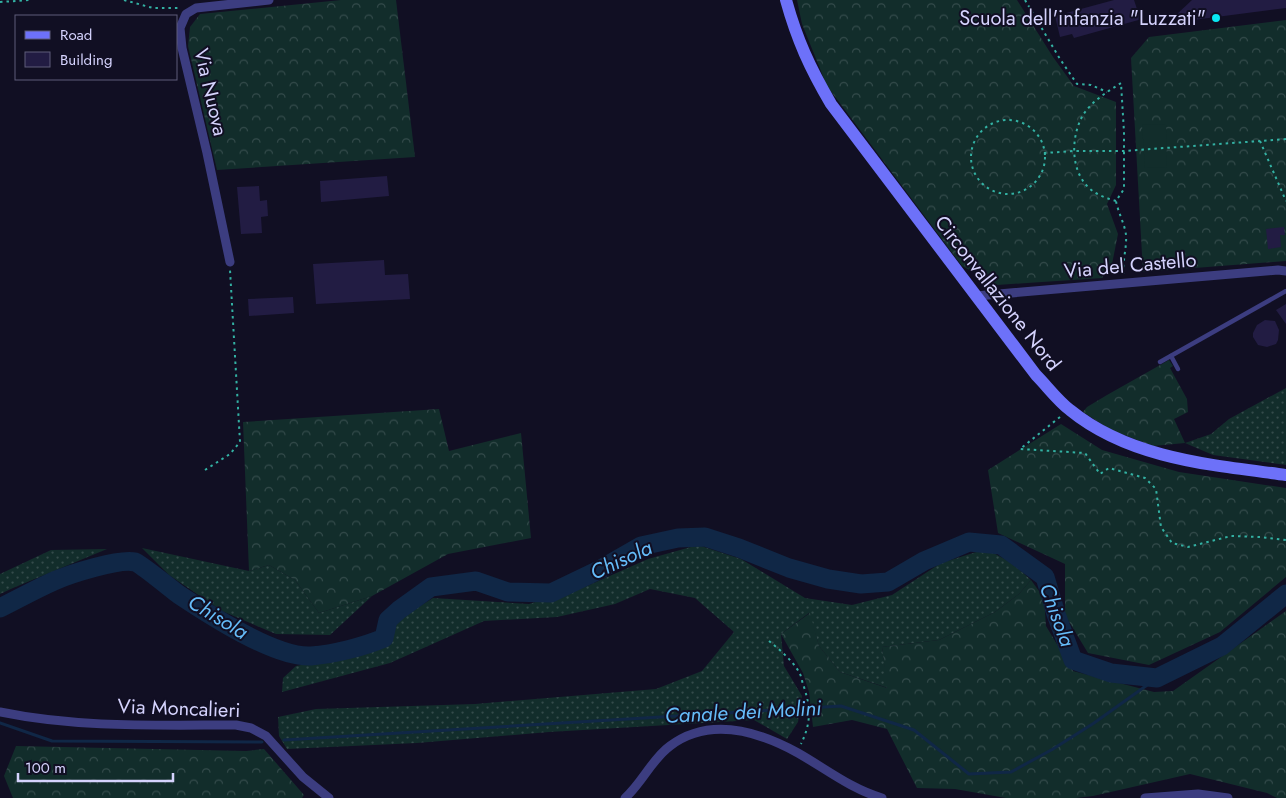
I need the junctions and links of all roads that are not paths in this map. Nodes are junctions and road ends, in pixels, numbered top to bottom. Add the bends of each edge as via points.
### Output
1 (269, 0) edge
2 (786, 0) edge
3 (230, 262) road end
4 (1286, 271) edge
5 (1286, 291) edge
6 (976, 296) junction
7 (1171, 356) junction
8 (1160, 362) dead end
9 (1178, 369) dead end
10 (1286, 475) edge
11 (0, 712) edge
12 (330, 798) edge
13 (625, 798) edge
14 (882, 798) edge
15 (1145, 798) edge
16 (1228, 798) edge

1 - 3 street, Via Nuova via 196,8 186,14 180,28
2 - 6 street, Circonvallazione Nord via 811,70 831,104
4 - 6 street, Via del Castello
5 - 7 lane
6 - 10 street, Circonvallazione Nord via 1036,374 1069,410 1108,435 1152,452 1218,466
7 - 8 lane
7 - 9 lane
11 - 12 street, Via Moncalieri via 74,722 252,728 266,736 303,777
13 - 14 street via 668,747 689,734 714,729 734,729 757,735 798,753 866,794
15 - 16 street via 1198,794

